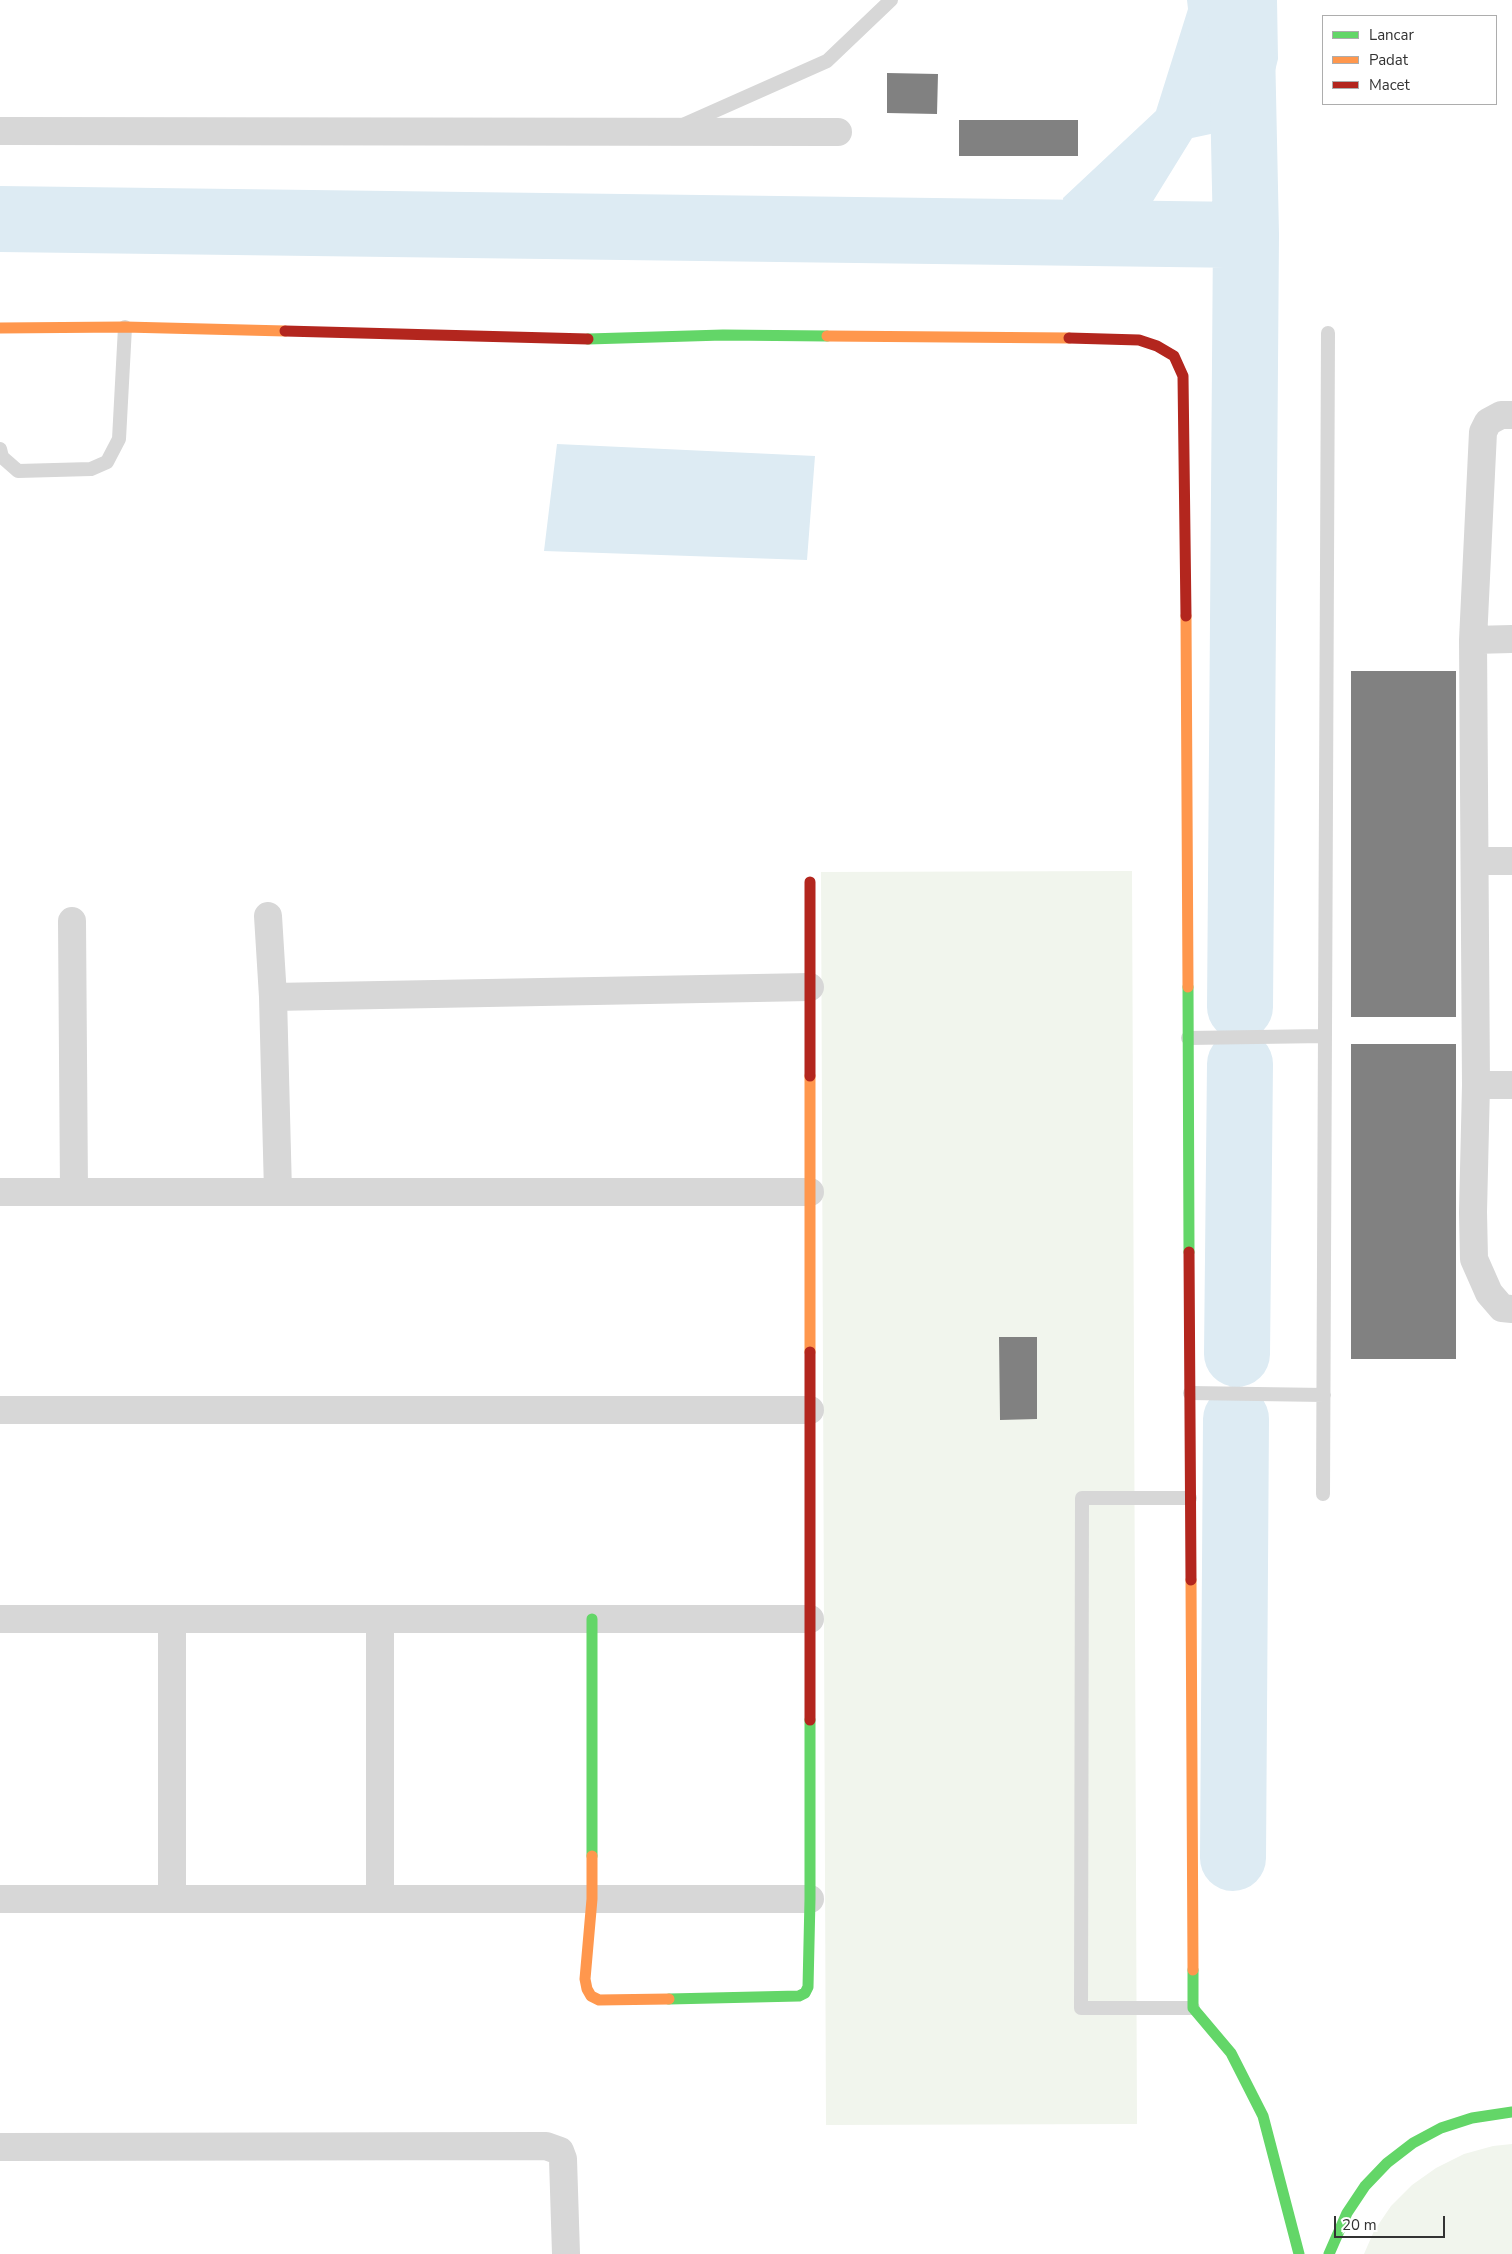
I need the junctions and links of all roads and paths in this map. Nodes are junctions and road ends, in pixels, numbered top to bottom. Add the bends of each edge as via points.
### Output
1 (890, 0) edge
2 (0, 131) edge
3 (668, 132) junction
4 (838, 132) dead end
5 (125, 327) junction
6 (0, 328) edge
7 (1328, 333) dead end
8 (1512, 415) edge
9 (0, 449) edge
10 (1512, 639) edge
11 (1473, 640) junction
12 (1476, 861) junction
13 (1512, 861) edge
14 (810, 882) dead end
15 (268, 916) dead end
16 (72, 921) dead end
17 (810, 987) junction
18 (273, 997) junction
19 (1325, 1036) junction
20 (1188, 1038) junction
21 (1476, 1085) junction
22 (1512, 1085) edge
23 (0, 1192) edge
24 (74, 1192) junction
25 (278, 1192) junction
26 (810, 1192) junction
27 (1512, 1309) edge
28 (1190, 1393) junction
29 (1324, 1395) junction
30 (0, 1410) edge
31 (810, 1410) junction
32 (1324, 1494) dead end
33 (1190, 1498) junction
34 (0, 1619) edge
35 (172, 1619) junction
36 (380, 1619) junction
37 (592, 1619) junction
38 (810, 1619) junction
39 (0, 1899) edge
40 (172, 1899) junction
41 (380, 1899) junction
42 (592, 1899) junction
43 (810, 1899) junction
44 (1193, 2008) junction
45 (1512, 2112) edge
46 (0, 2147) edge
47 (566, 2254) edge
48 (1299, 2254) edge
49 (1329, 2254) edge

1 - 3 lane via 827,61
2 - 3 street
3 - 4 street
5 - 6 main road
5 - 9 lane via 119,439 107,462 92,469 18,471 2,456
5 - 20 main road via 580,339 723,335 1106,338 1139,340 1174,356 1183,376
7 - 19 lane
8 - 11 street via 1488,422 1483,432
10 - 11 street
11 - 12 street
12 - 13 street
12 - 21 street
14 - 17 main road
15 - 18 street
16 - 24 street
17 - 18 street
17 - 26 main road
18 - 25 street
19 - 20 lane
19 - 29 lane
20 - 28 main road
21 - 22 street
21 - 27 street via 1474,1260 1489,1293 1502,1308
23 - 24 street
24 - 25 street
25 - 26 street
26 - 31 main road
28 - 29 lane
28 - 33 main road
29 - 32 lane
30 - 31 street
31 - 38 main road
33 - 44 main road
33 - 44 lane via 1082,1498 1081,2008
34 - 35 street
35 - 36 street
35 - 40 street
36 - 37 street
36 - 41 street
37 - 38 street
37 - 42 main road
38 - 43 main road
39 - 40 street
40 - 41 street
41 - 42 street
42 - 43 street
42 - 43 main road via 585,1979 591,1996 599,2000 799,1996 808,1987
44 - 48 main road via 1231,2053 1263,2116
45 - 49 main road via 1472,2118 1441,2128 1413,2143 1387,2163 1347,2212
46 - 47 street via 546,2146 560,2151 563,2159

